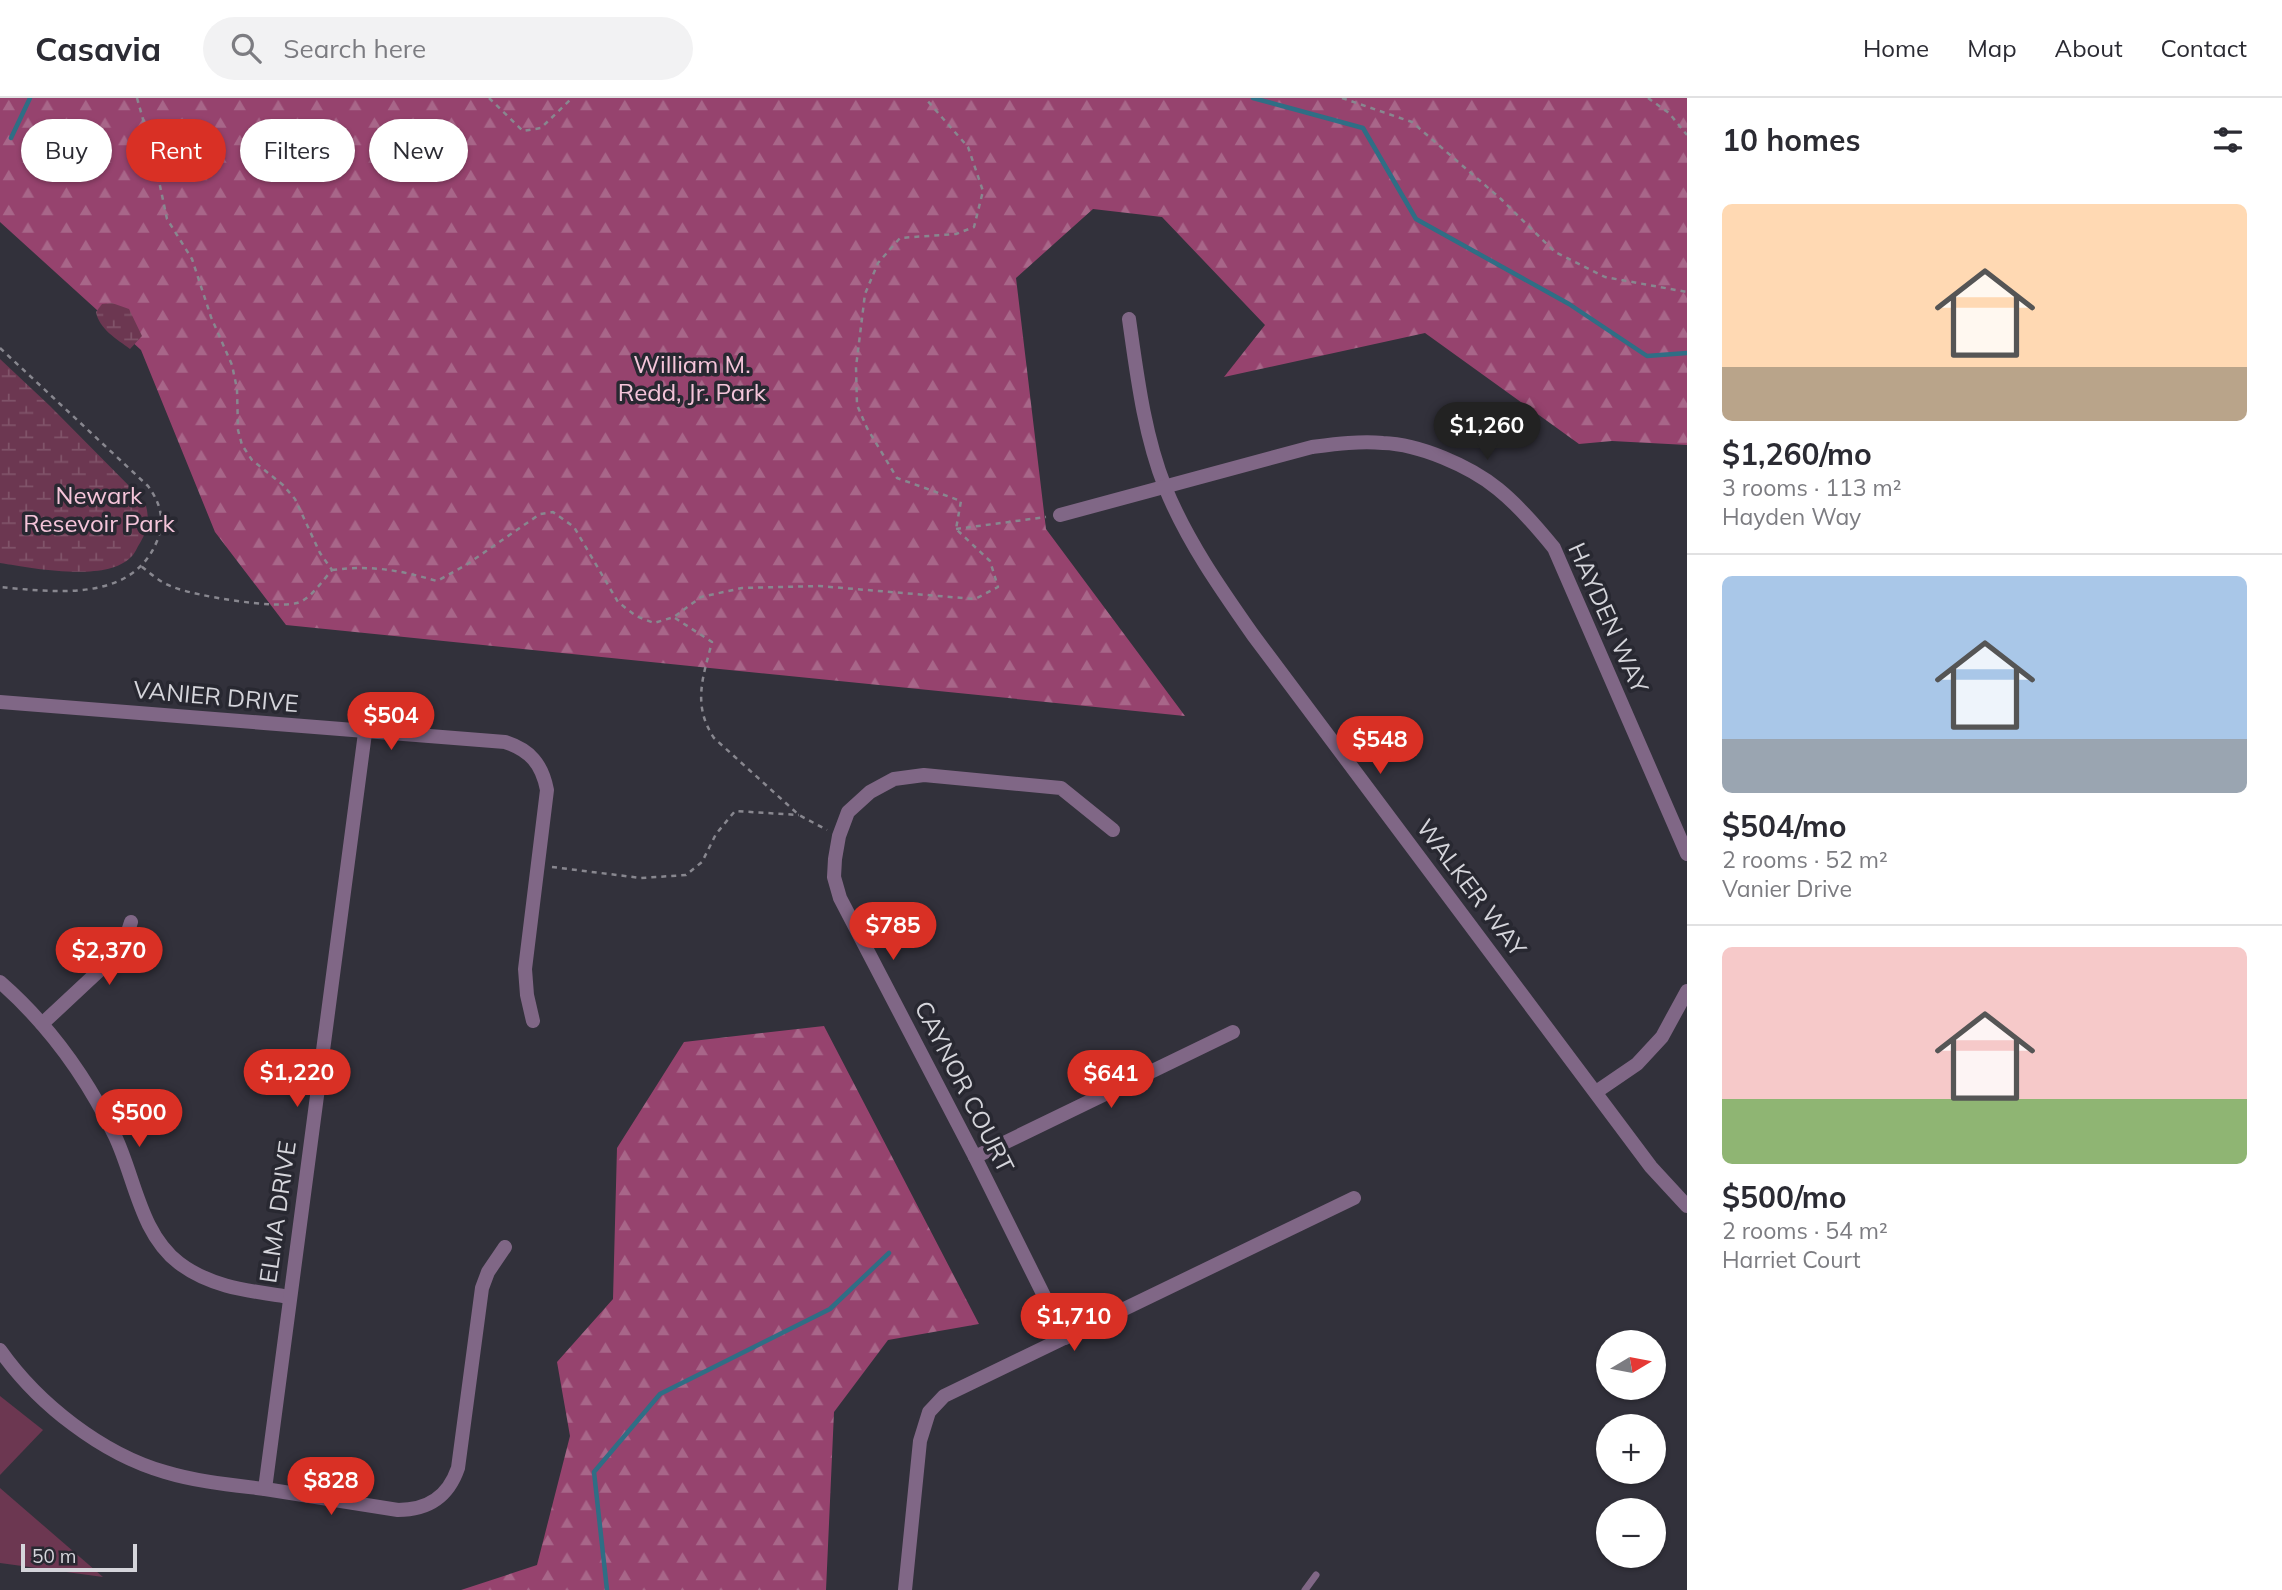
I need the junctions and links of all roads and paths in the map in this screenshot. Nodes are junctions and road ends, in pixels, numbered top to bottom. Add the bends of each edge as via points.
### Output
1 (137, 98) edge
2 (489, 98) edge
3 (572, 98) edge
4 (925, 98) edge
5 (1342, 98) edge
6 (1648, 98) edge
7 (1687, 135) edge
8 (1687, 292) edge
9 (1129, 319) dead end
10 (0, 348) edge
11 (1164, 486) junction
12 (1059, 515) joint
13 (956, 529) junction
14 (141, 566) junction
15 (332, 570) junction
16 (0, 587) edge
17 (674, 618) junction
18 (0, 702) edge
19 (365, 733) junction
20 (799, 815) junction
21 (1113, 830) dead end
22 (839, 836) junction
23 (1687, 854) edge
24 (539, 865) junction
25 (131, 922) dead end
26 (0, 982) edge
27 (1687, 991) edge
28 (533, 1021) dead end
29 (42, 1024) junction
30 (1233, 1032) dead end
31 (1596, 1092) junction
32 (975, 1157) junction
33 (1354, 1198) dead end
34 (1687, 1206) edge
35 (505, 1247) dead end
36 (290, 1297) junction
37 (1065, 1338) junction
38 (0, 1350) edge
39 (265, 1489) junction
40 (1315, 1575) dead end
41 (905, 1590) edge
42 (1306, 1590) edge

1 - 15 path via 167,219 192,259 232,365 242,445 295,499
2 - 3 path via 523,131 541,128
4 - 13 path via 968,147 983,191 974,227 956,234 900,239 878,263 865,294 856,367 857,405 897,478 961,501
5 - 8 path via 1412,122 1555,252 1605,277
6 - 7 path
9 - 11 street, WALKER WAY via 1145,418
10 - 14 path via 156,497 162,522 152,552
11 - 12 street, HAYDEN WAY
11 - 23 street, HAYDEN WAY via 1312,447 1386,443 1428,452 1496,487 1554,548
11 - 31 street, WALKER WAY via 1196,550 1253,635
12 - 13 path
13 - 17 path via 990,561 998,587 975,599 819,586 742,588 701,597
14 - 15 path via 172,587 212,598 263,603 298,603
14 - 16 path via 128,577 71,592
15 - 17 path via 372,567 437,582 540,514 553,512 574,527 618,602 654,622
17 - 20 path via 712,642 700,704 704,723 714,738
18 - 19 street, VANIER DRIVE
19 - 24 street, VANIER DRIVE via 505,743 529,754 541,770 547,790
19 - 36 street, ELMA DRIVE
20 - 22 path
20 - 24 path via 735,811 702,862 686,875 640,878
21 - 22 street, CAYNOR COURT via 1061,788 924,775 894,779 870,792 848,812
22 - 32 street, CAYNOR COURT via 835,877 841,898
24 - 28 street, VANIER DRIVE via 525,969
25 - 29 street via 117,954
26 - 29 street
27 - 31 street via 1662,1037 1637,1064
29 - 36 street via 103,1114 145,1216 164,1248 193,1272 214,1282
30 - 32 street
31 - 34 street, WALKER WAY via 1651,1167
32 - 37 street, CAYNOR COURT
33 - 37 street
35 - 39 street via 482,1288 458,1468 448,1491 429,1505 408,1510
36 - 39 street, ELMA DRIVE
37 - 41 street via 971,1381 944,1396 929,1412 920,1441
38 - 39 street via 44,1401 110,1447 163,1472
40 - 42 lane

